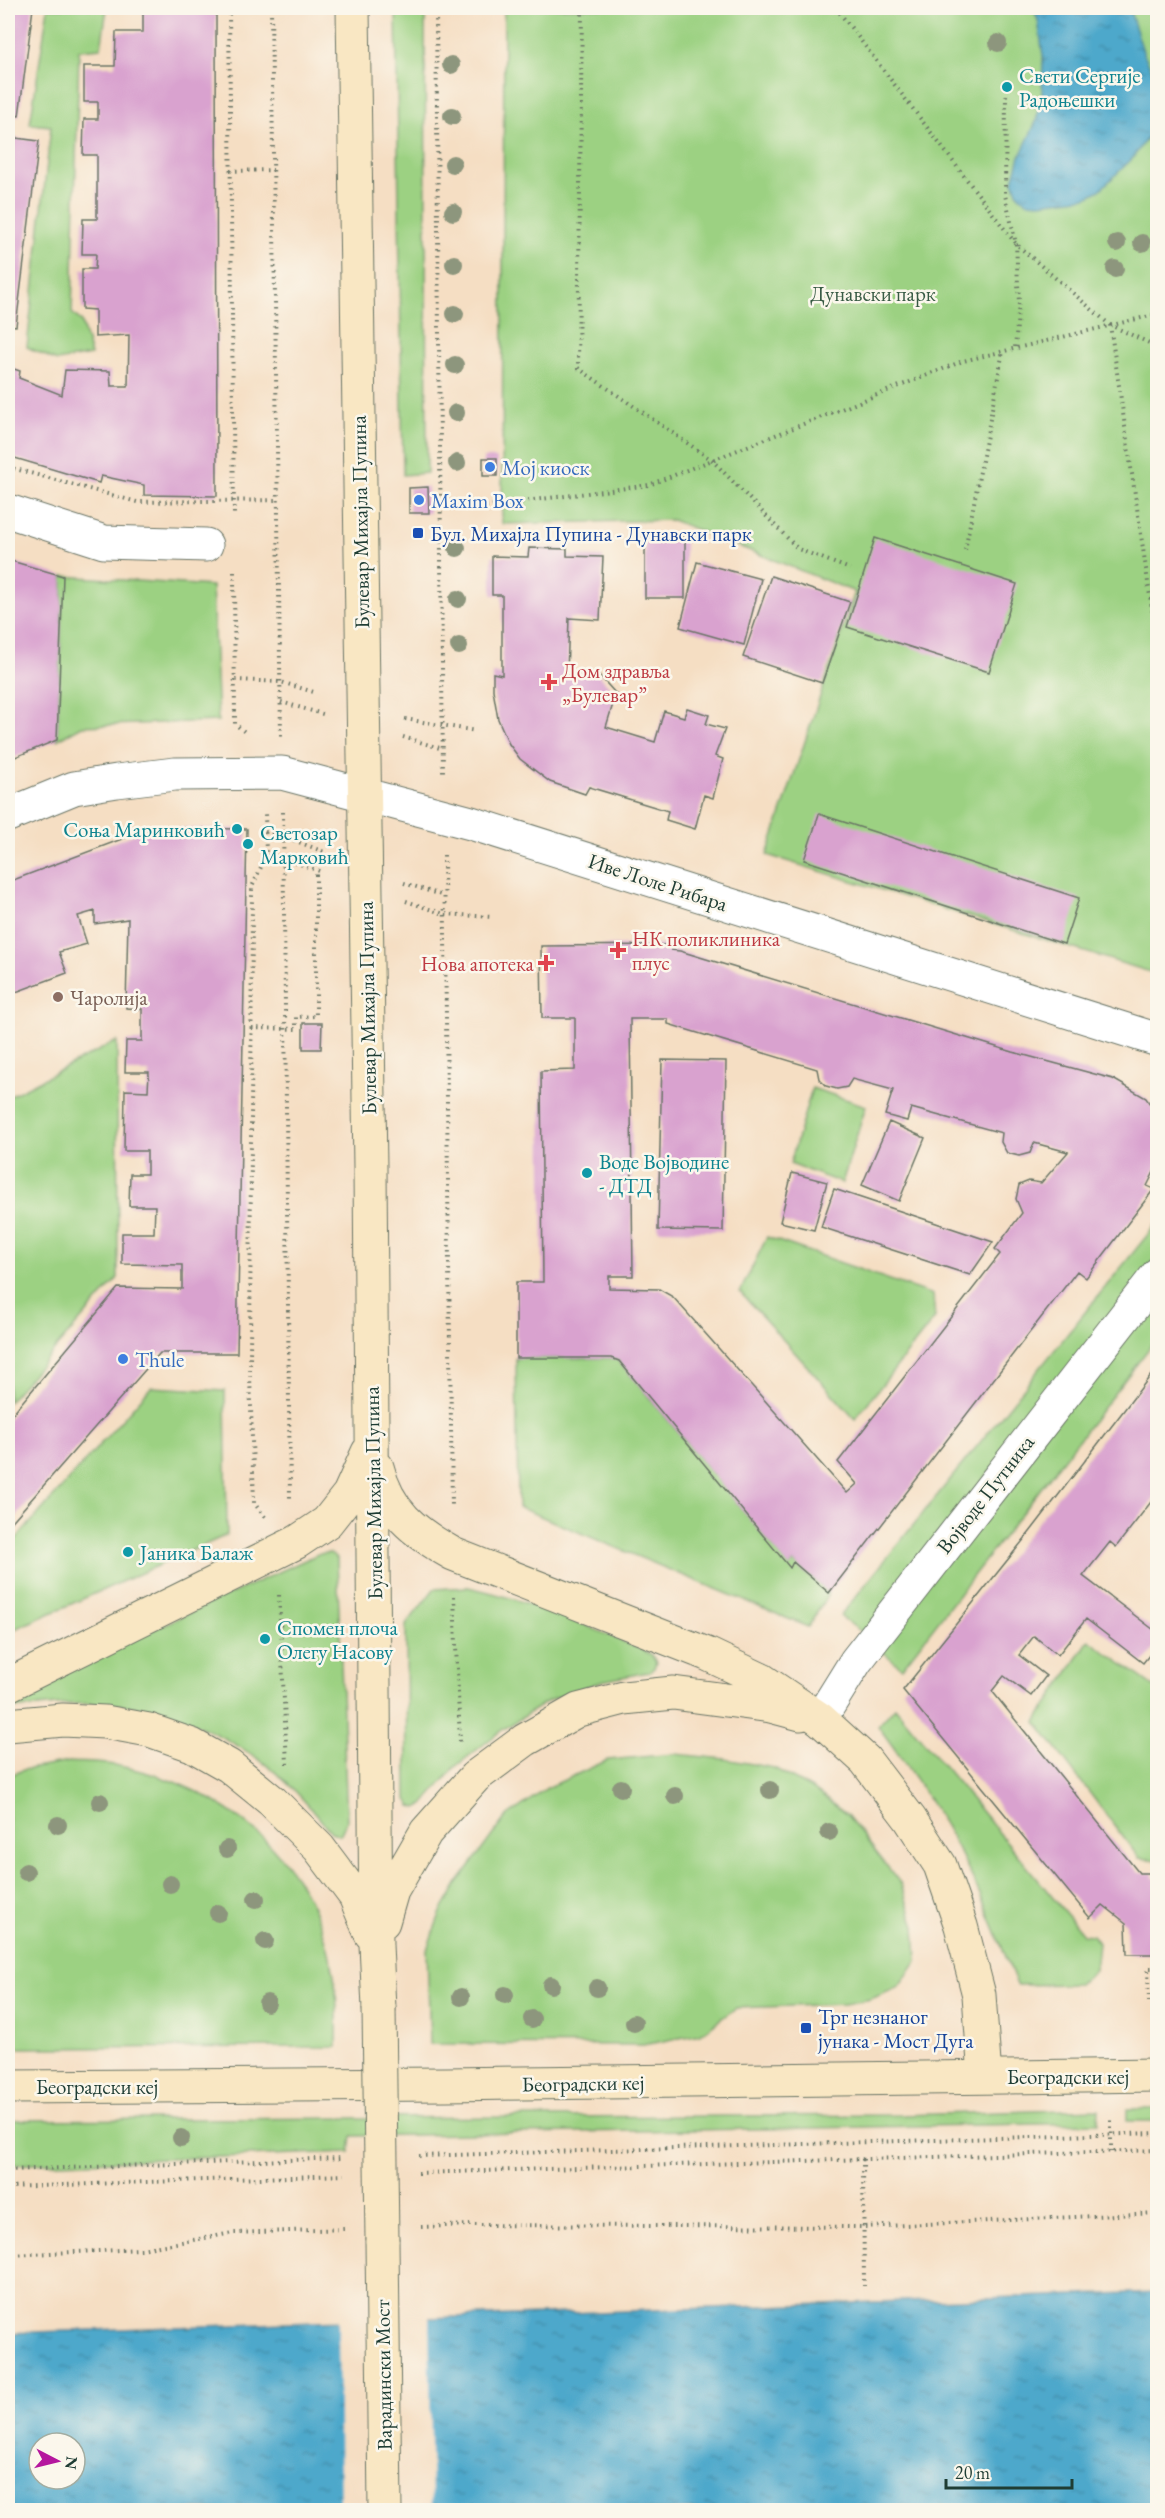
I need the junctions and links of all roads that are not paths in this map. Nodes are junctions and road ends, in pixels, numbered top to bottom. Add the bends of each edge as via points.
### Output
1 (353, 8) edge
2 (8, 511) edge
3 (206, 546) dead end
4 (363, 794) junction
5 (8, 815) edge
6 (1158, 1040) edge
7 (1158, 1274) edge
8 (371, 1445) junction
9 (8, 1685) edge
10 (820, 1719) junction
11 (8, 1725) edge
12 (376, 1945) junction
13 (379, 2008) joint
14 (1158, 2075) edge
15 (985, 2077) junction
16 (8, 2086) edge
17 (385, 2511) edge

1 - 4 main road, Булевар Михајла Пупина
2 - 3 street via 104,542
4 - 5 street, Иве Лоле Рибара via 282,773 175,774 75,788
4 - 6 street, Иве Лоле Рибара via 482,826
4 - 8 main road, Булевар Михајла Пупина
7 - 10 street, Војводе Путника via 856,1661
8 - 9 main road via 349,1494 327,1522 297,1542
8 - 10 main road via 381,1482 408,1525 453,1554 707,1654 762,1680
8 - 12 main road, Булевар Михајла Пупина
10 - 12 main road via 771,1706 673,1693 624,1698 578,1710 525,1740 475,1777 426,1832 392,1891
10 - 15 main road via 865,1760 940,1865 962,1926 979,1995
11 - 12 main road via 63,1720 149,1730 192,1745 229,1766 272,1801 319,1848 355,1896
12 - 13 main road, Булевар Михајла Пупина
13 - 17 main road, Варадински Мост, bridge
14 - 15 main road, Београдски кеј
15 - 16 main road, Београдски кеј

